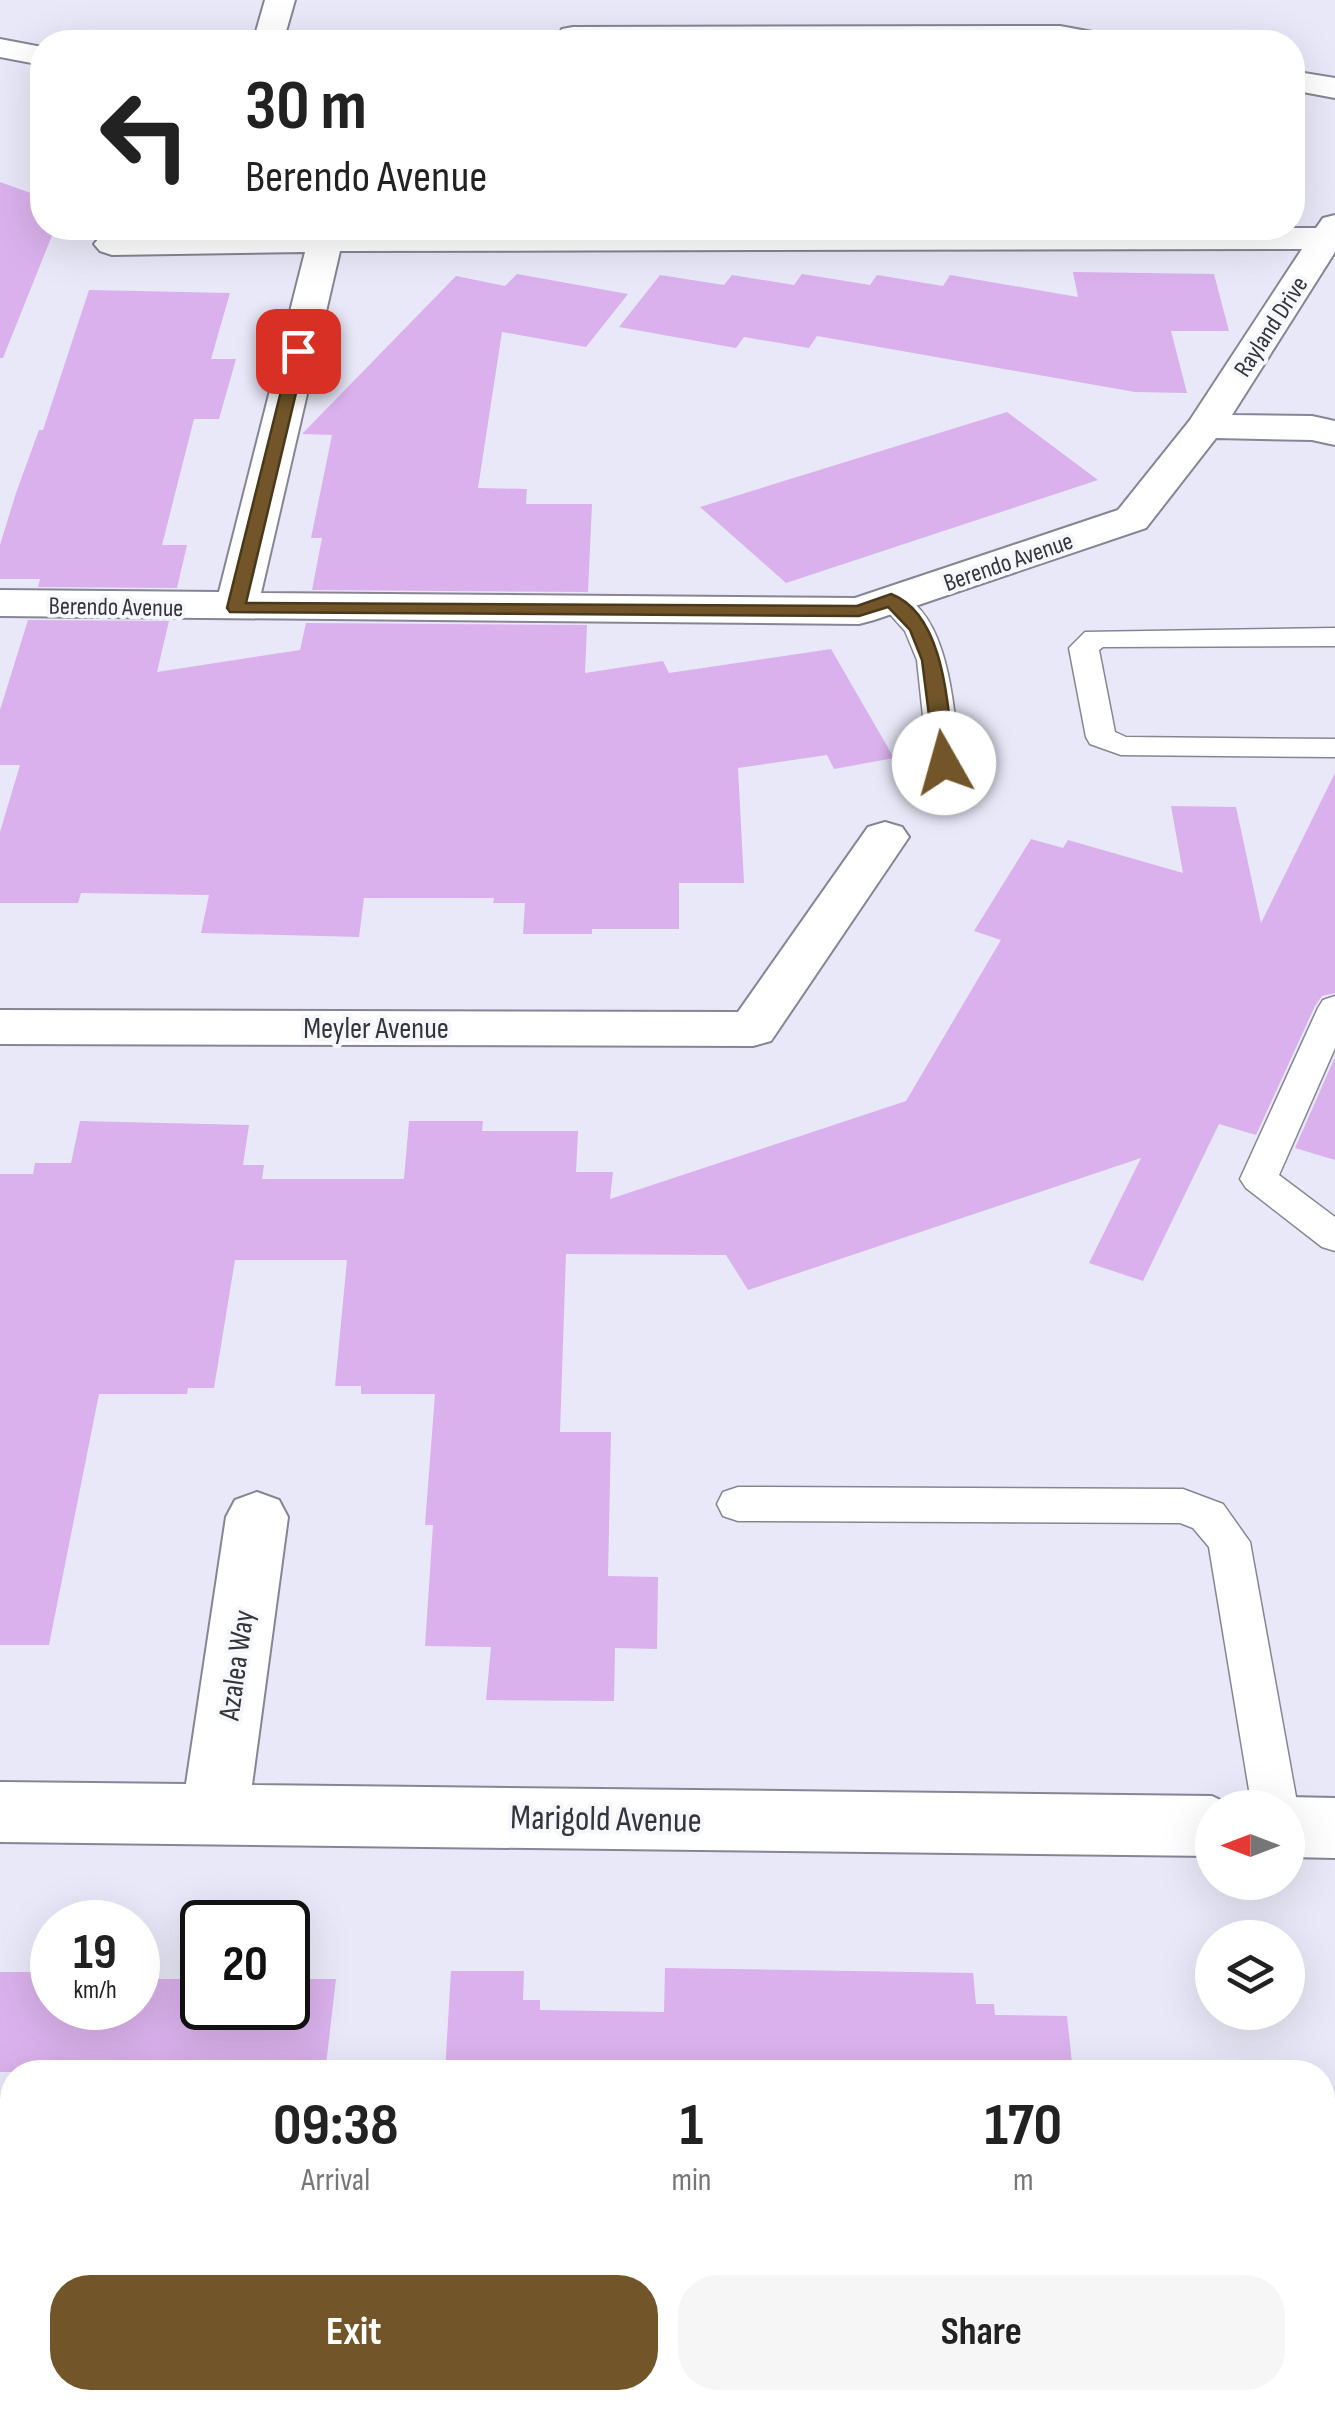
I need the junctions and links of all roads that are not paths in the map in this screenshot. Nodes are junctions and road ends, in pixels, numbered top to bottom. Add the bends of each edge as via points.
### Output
1 (280, 0) edge
2 (271, 30) edge
3 (820, 30) edge
4 (1077, 30) edge
5 (0, 48) edge
6 (30, 54) edge
7 (1305, 82) edge
8 (1335, 88) edge
9 (1305, 232) edge
10 (1331, 232) edge
11 (198, 240) edge
12 (326, 240) edge
13 (112, 244) dead end
14 (1205, 426) junction
15 (1327, 427) edge
16 (891, 600) junction
17 (0, 604) edge
18 (236, 608) junction
19 (1335, 638) edge
20 (1335, 748) edge
21 (944, 763) dead end
22 (885, 837) dead end
23 (1335, 1008) edge
24 (0, 1027) edge
25 (1335, 1237) edge
26 (738, 1504) dead end
27 (257, 1517) dead end
28 (1273, 1790) edge
29 (0, 1812) edge
30 (215, 1813) junction
31 (1195, 1826) edge
32 (1305, 1827) edge
33 (1335, 1828) edge

1 - 2 street
3 - 4 street via 1067,24
5 - 6 street
7 - 8 street
9 - 10 street
10 - 14 street, Rayland Drive
11 - 13 street
12 - 18 street
14 - 15 street
14 - 16 street, Berendo Avenue via 1132,518
16 - 18 street, Berendo Avenue via 859,611
16 - 21 lane via 918,628 932,660
17 - 18 street, Berendo Avenue
19 - 20 lane via 1095,638 1084,648 1102,737 1121,746
22 - 24 street, Meyler Avenue via 753,1029
23 - 25 lane via 1259,1179
26 - 28 lane via 1184,1506 1208,1516 1228,1542
27 - 30 street, Azalea Way
29 - 30 street, Marigold Avenue
30 - 31 street, Marigold Avenue
32 - 33 street

